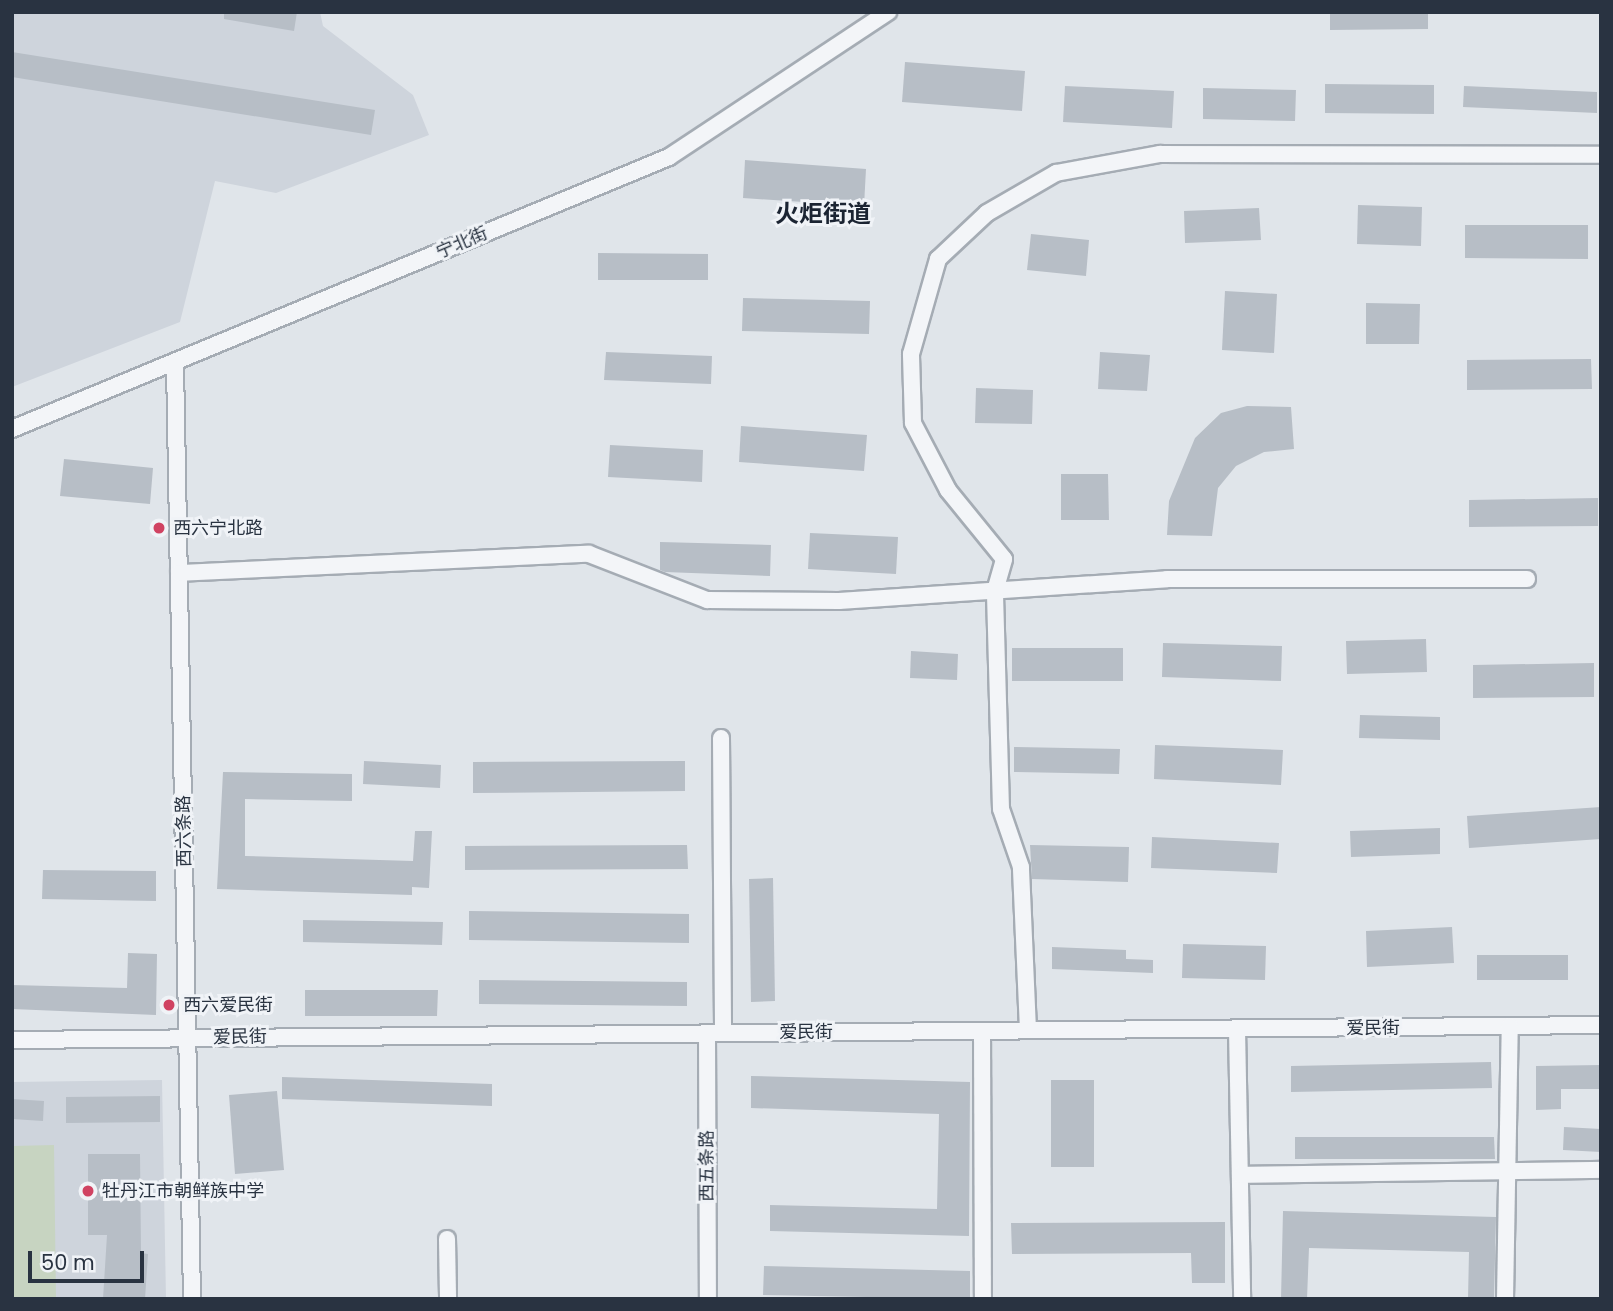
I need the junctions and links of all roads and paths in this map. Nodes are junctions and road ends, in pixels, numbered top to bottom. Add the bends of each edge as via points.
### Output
1 (888, 12) edge
2 (1601, 155) edge
3 (175, 363) junction
4 (12, 429) edge
5 (179, 573) junction
6 (1527, 579) dead end
7 (995, 590) junction
8 (721, 738) dead end
9 (1510, 1026) junction
10 (1601, 1026) edge
11 (1237, 1029) junction
12 (1028, 1030) junction
13 (982, 1031) junction
14 (715, 1033) junction
15 (188, 1038) junction
16 (12, 1040) edge
17 (1507, 1170) junction
18 (1601, 1170) edge
19 (1240, 1175) junction
20 (447, 1239) dead end
21 (192, 1299) edge
22 (448, 1299) edge
23 (708, 1299) edge
24 (983, 1299) edge
25 (1242, 1299) edge
26 (1505, 1299) edge

1 - 3 street, 宁北街 via 668,157
2 - 7 street via 1160,154 1056,173 988,213 938,259 911,354 913,423 948,490 1004,559
3 - 4 street, 宁北街
3 - 5 street, 西六条路
5 - 7 street via 589,554 707,600 839,601
5 - 15 street, 西六条路
6 - 7 street via 1167,579
7 - 12 street via 1001,809 1021,867
8 - 14 street, 西五条路
9 - 10 street, 爱民街
9 - 11 street, 爱民街
9 - 17 street
11 - 12 street, 爱民街
11 - 19 street
12 - 13 street, 爱民街
13 - 14 street, 爱民街
13 - 24 street
14 - 15 street, 爱民街
14 - 23 street, 西五条路
15 - 16 street, 爱民街
15 - 21 street, 西六条路
17 - 18 street
17 - 19 street
17 - 26 street
19 - 25 street
20 - 22 street

